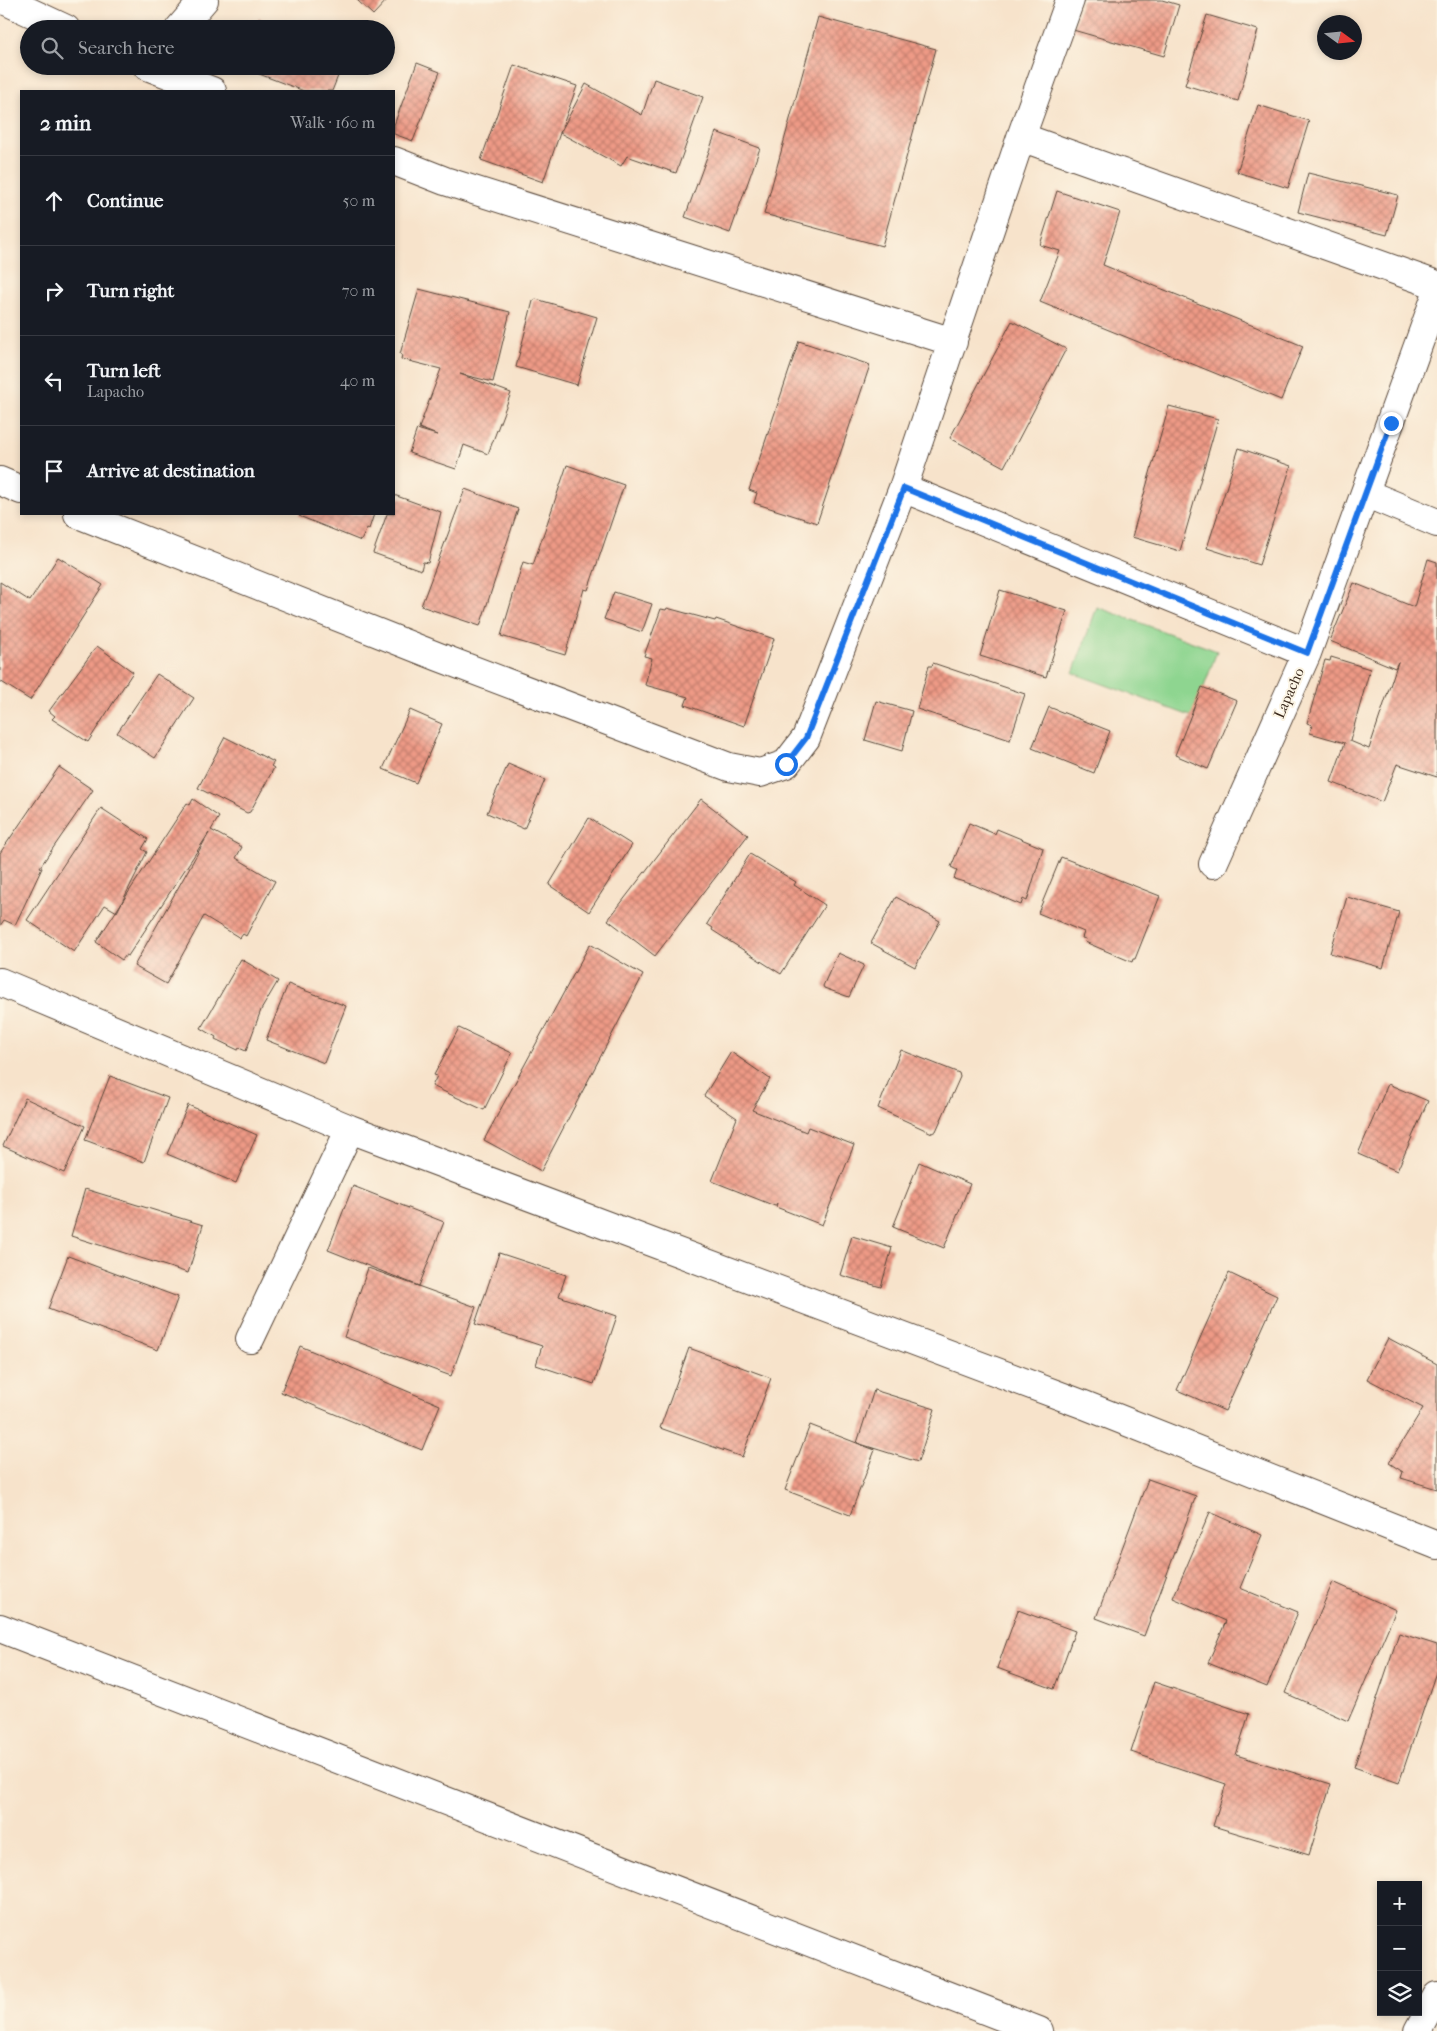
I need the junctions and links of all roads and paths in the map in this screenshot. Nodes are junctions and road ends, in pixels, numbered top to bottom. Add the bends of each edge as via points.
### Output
1 (4, 0) edge
2 (204, 0) edge
3 (1070, 0) edge
4 (47, 20) edge
5 (187, 20) edge
6 (170, 75) edge
7 (209, 90) edge
8 (1021, 137) junction
9 (395, 161) edge
10 (1437, 285) edge
11 (1437, 293) edge
12 (953, 342) junction
13 (0, 481) edge
14 (904, 488) junction
15 (20, 490) edge
16 (1365, 493) junction
17 (81, 515) edge
18 (1437, 523) edge
19 (1307, 653) junction
20 (1213, 864) dead end
21 (0, 982) edge
22 (350, 1129) junction
23 (250, 1339) dead end
24 (1437, 1545) edge
25 (0, 1628) edge
26 (1437, 1996) edge
27 (1039, 2031) edge
28 (1418, 2031) edge

1 - 4 street
2 - 5 street
3 - 8 street
6 - 7 street
8 - 10 street
8 - 12 street
9 - 12 street via 446,181
11 - 16 street, Lapacho
12 - 14 street
13 - 15 street
14 - 17 street via 806,738 786,764 760,773 729,767 659,741
14 - 19 street
16 - 18 street
16 - 19 street, Lapacho
19 - 20 street, Lapacho
21 - 22 street
22 - 23 street
22 - 24 street via 1082,1404
25 - 27 street
26 - 28 street

